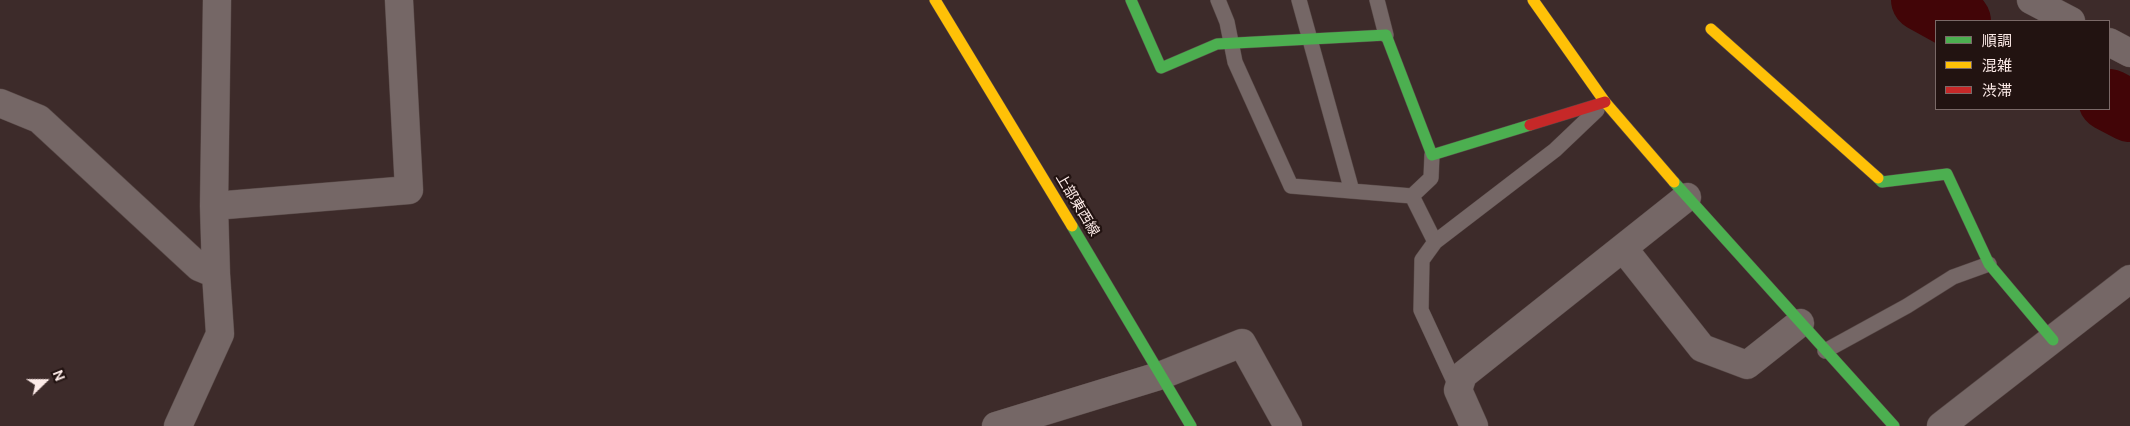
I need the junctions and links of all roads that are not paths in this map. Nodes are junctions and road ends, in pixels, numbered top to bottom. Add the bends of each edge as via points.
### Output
1 (217, 0) edge
2 (399, 0) edge
3 (935, 0) edge
4 (1131, 0) edge
5 (1218, 0) edge
6 (1299, 0) edge
7 (1377, 0) edge
8 (1533, 0) edge
9 (2031, 0) edge
10 (2068, 20) edge
11 (1712, 30) dead end
12 (1386, 35) junction
13 (1310, 39) junction
14 (1231, 43) junction
15 (2110, 43) edge
16 (2130, 53) edge
17 (1605, 102) junction
18 (0, 104) edge
19 (1432, 155) junction
20 (1352, 191) junction
21 (1412, 196) junction
22 (1687, 197) junction
23 (214, 206) junction
24 (1434, 242) junction
25 (1623, 248) junction
26 (1989, 264) junction
27 (216, 274) junction
28 (2130, 279) edge
29 (1800, 323) junction
30 (2053, 340) junction
31 (1825, 351) junction
32 (1162, 375) junction
33 (1458, 390) junction
34 (178, 426) edge
35 (996, 426) edge
36 (1191, 426) edge
37 (1288, 426) edge
38 (1474, 426) edge
39 (1894, 426) edge
40 (1941, 426) edge

1 - 23 street
2 - 23 street via 409,190
3 - 32 street, 上部東西線
4 - 14 street via 1161,68 1217,44
5 - 14 lane
6 - 13 lane
7 - 12 lane
8 - 17 street
9 - 10 street
11 - 26 street via 1882,182 1947,174
12 - 13 street
12 - 19 street
13 - 14 street
13 - 20 lane
14 - 20 lane via 1235,62 1291,186
15 - 16 street
17 - 19 street
17 - 22 street
17 - 24 lane via 1555,150
18 - 27 street via 40,119 199,267
19 - 21 lane via 1431,178
20 - 21 lane
21 - 24 lane
22 - 25 street
22 - 29 street
23 - 27 street
24 - 33 lane via 1422,260 1421,310
25 - 29 street via 1702,348 1747,365
25 - 33 street via 1463,375
26 - 30 street
26 - 31 lane via 1953,277
27 - 34 street via 220,334
28 - 30 street
29 - 31 street
30 - 40 street
31 - 39 street
32 - 35 street
32 - 36 street, 上部東西線
32 - 37 street via 1242,344
33 - 38 street

